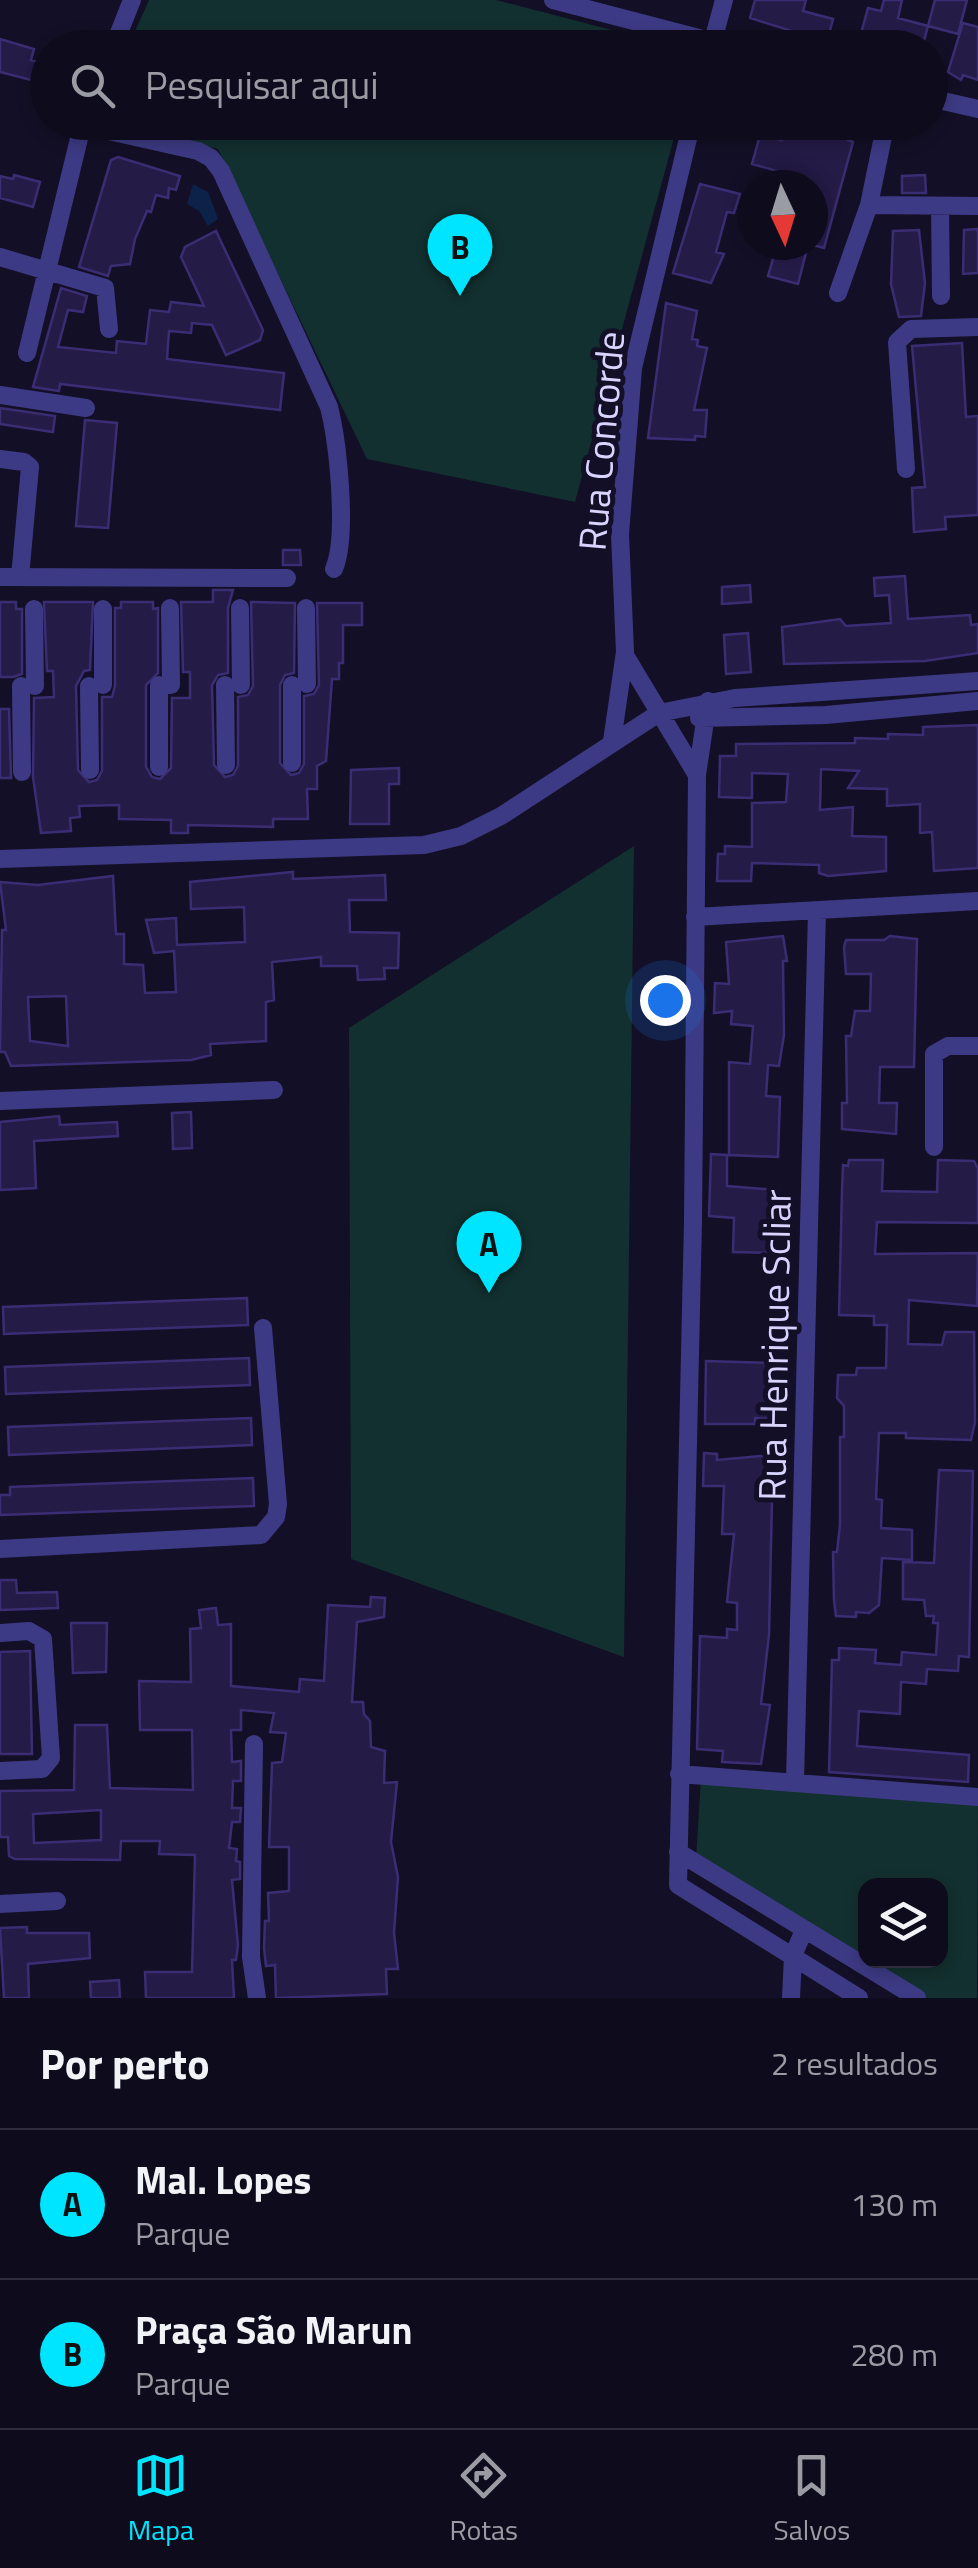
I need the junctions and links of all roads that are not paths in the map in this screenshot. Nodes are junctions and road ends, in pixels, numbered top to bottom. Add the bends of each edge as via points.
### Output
1 (132, 0) edge
2 (553, 0) edge
3 (724, 0) edge
4 (120, 30) edge
5 (661, 30) edge
6 (716, 30) edge
7 (948, 102) edge
8 (978, 109) edge
9 (78, 140) edge
10 (151, 140) edge
11 (688, 140) edge
12 (882, 140) edge
13 (869, 206) junction
14 (940, 206) junction
15 (978, 206) edge
16 (0, 257) edge
17 (48, 272) junction
18 (838, 293) dead end
19 (941, 296) dead end
20 (978, 327) edge
21 (109, 328) dead end
22 (27, 353) dead end
23 (0, 394) edge
24 (86, 408) dead end
25 (0, 459) edge
26 (906, 469) dead end
27 (334, 569) dead end
28 (0, 577) edge
29 (20, 577) junction
30 (287, 578) dead end
31 (170, 608) dead end
32 (240, 608) dead end
33 (306, 608) dead end
34 (102, 609) dead end
35 (34, 610) dead end
36 (624, 652) junction
37 (978, 681) edge
38 (978, 702) edge
39 (708, 710) junction
40 (659, 713) junction
41 (612, 741) junction
42 (292, 763) dead end
43 (226, 765) dead end
44 (159, 768) dead end
45 (90, 770) dead end
46 (22, 772) dead end
47 (696, 775) junction
48 (0, 859) edge
49 (978, 901) edge
50 (817, 911) junction
51 (696, 917) junction
52 (978, 1046) edge
53 (274, 1090) dead end
54 (0, 1101) edge
55 (934, 1146) dead end
56 (263, 1328) dead end
57 (0, 1549) edge
58 (0, 1633) edge
59 (254, 1744) dead end
60 (0, 1771) edge
61 (679, 1774) junction
62 (795, 1781) junction
63 (978, 1797) edge
64 (678, 1852) junction
65 (57, 1901) dead end
66 (0, 1904) edge
67 (804, 1930) junction
68 (793, 1956) junction
69 (258, 1998) edge
70 (792, 1998) edge
71 (860, 1998) edge
72 (917, 1998) edge

1 - 4 street
2 - 5 street
3 - 6 street
7 - 8 street
9 - 17 street
10 - 27 street via 198,151 221,170 328,407 340,548
11 - 36 street, Rua Concorde via 633,368 620,534
12 - 13 street
13 - 14 street
13 - 18 street
14 - 15 street
14 - 19 street
16 - 17 street
17 - 21 street via 107,290
17 - 22 street
20 - 26 street via 911,329 897,342
23 - 24 street
25 - 29 street via 30,467
28 - 29 street
29 - 30 street
31 - 44 street
32 - 43 street
33 - 42 street
34 - 45 street
35 - 46 street
36 - 40 street, Rua Concorde
36 - 41 street, Rua Concorde
37 - 39 street
38 - 39 street
39 - 40 street
39 - 47 street
40 - 41 street
40 - 47 street, Rua Concorde
41 - 48 street via 500,816 443,842
47 - 51 street
49 - 50 street
50 - 51 street
50 - 62 street, Rua Henrique Scliar
51 - 61 street
52 - 55 street via 948,1046 934,1054
53 - 54 street
56 - 57 street via 278,1504 261,1535
58 - 60 street via 29,1631 43,1639 51,1758 42,1768
59 - 69 street via 251,1957
61 - 62 street
61 - 64 street
62 - 63 street
64 - 67 street
64 - 68 street via 678,1885
65 - 66 street
67 - 68 street
67 - 72 street
68 - 70 street
68 - 71 street

